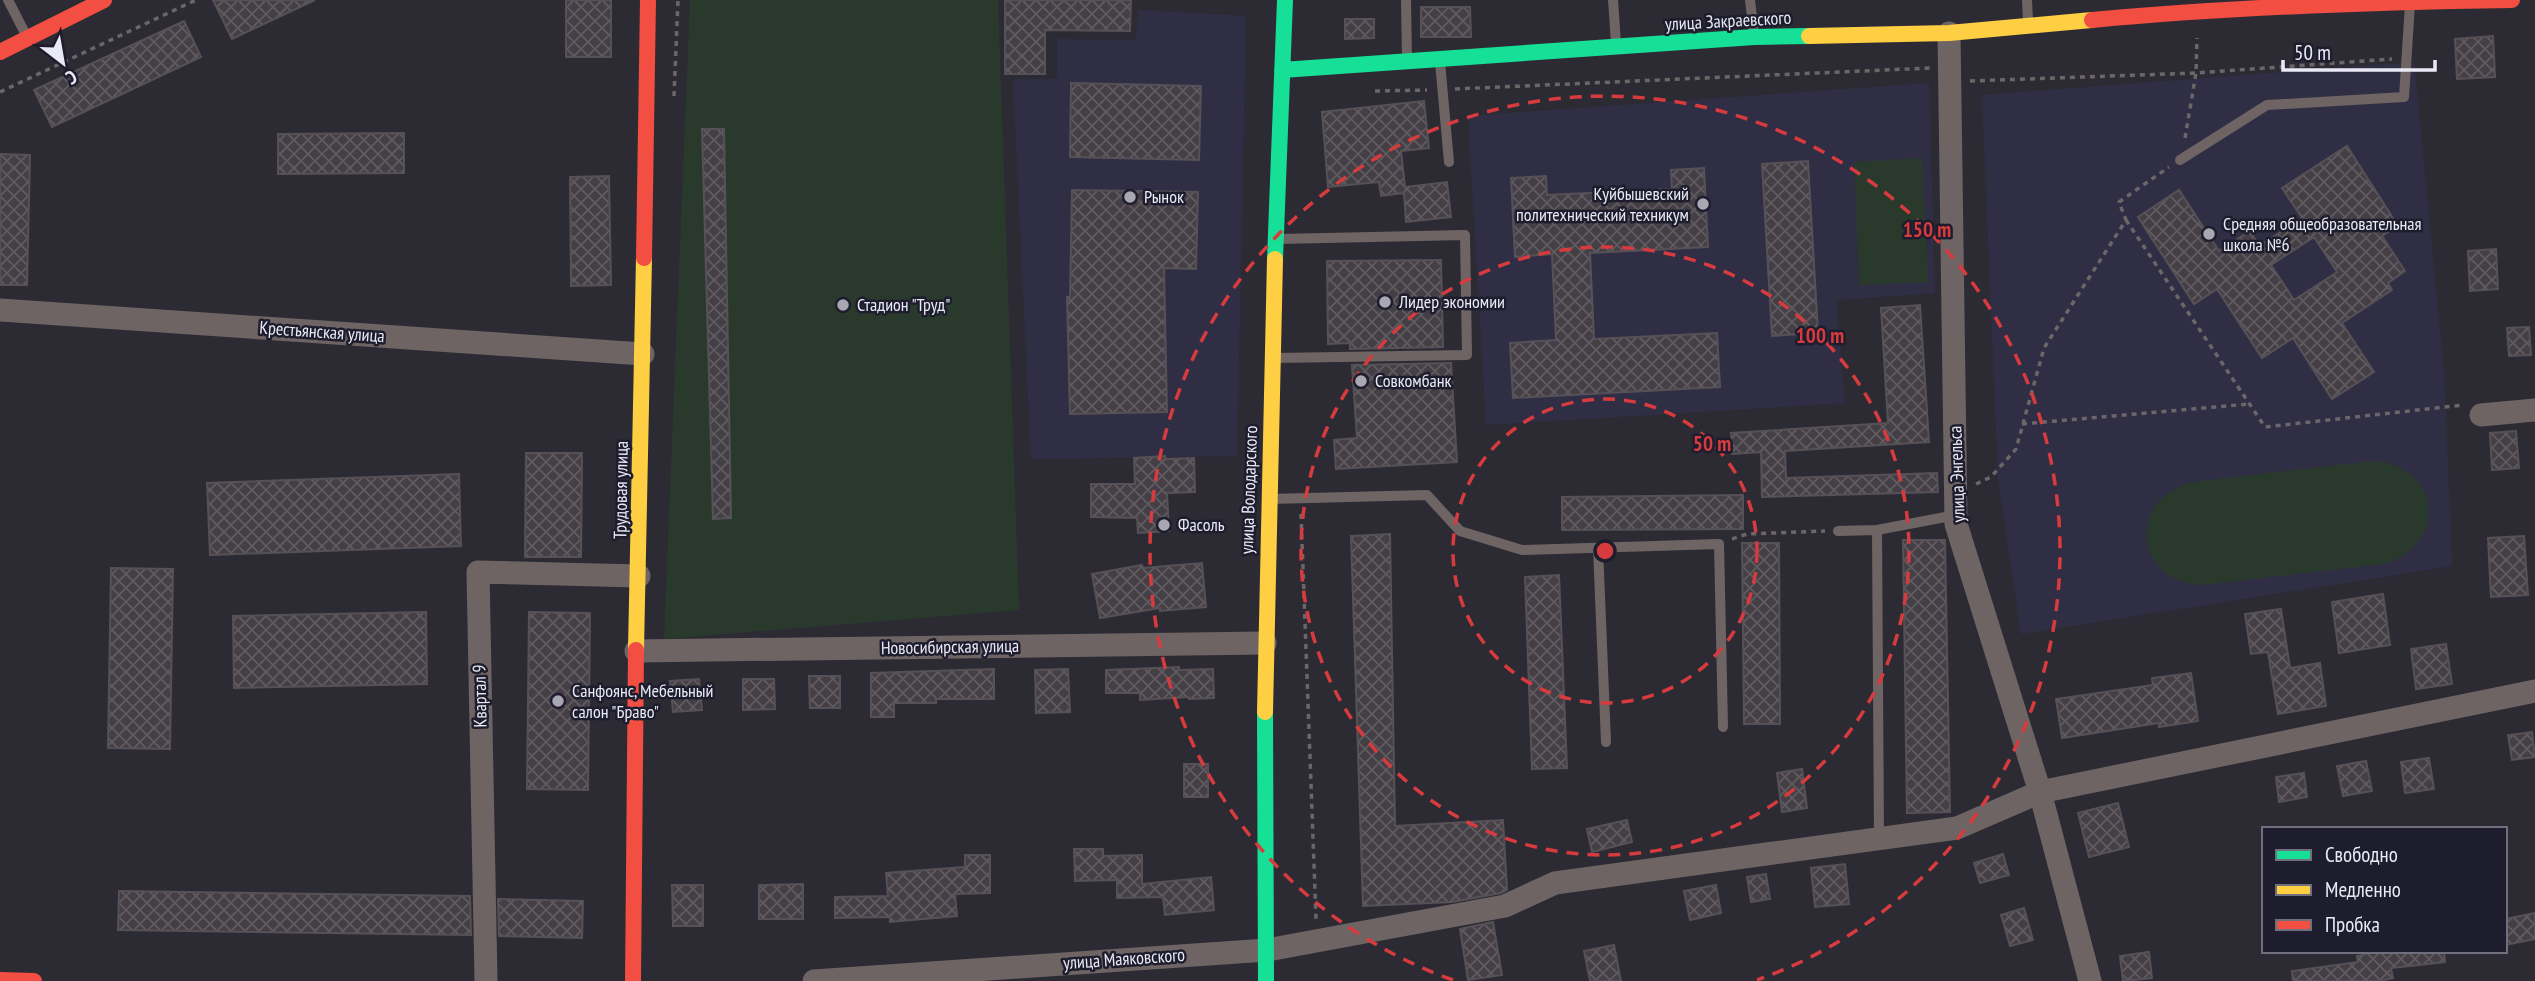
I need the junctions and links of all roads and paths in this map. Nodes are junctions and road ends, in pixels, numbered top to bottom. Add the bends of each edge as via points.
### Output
1 (8, 0) edge
2 (104, 0) edge
3 (196, 0) edge
4 (648, 0) edge
5 (1284, 0) edge
6 (1406, 0) edge
7 (1613, 0) edge
8 (1749, 0) edge
9 (2027, 0) edge
10 (2506, 0) edge
11 (2512, 0) edge
12 (2403, 1) edge
13 (2198, 12) junction
14 (2028, 26) junction
15 (1949, 33) junction
16 (1754, 37) junction
17 (27, 39) junction
18 (1617, 47) junction
19 (0, 52) edge
20 (2406, 58) junction
21 (1440, 60) junction
22 (1407, 62) junction
23 (1282, 70) junction
24 (2196, 73) junction
25 (1950, 74) junction
26 (1441, 90) junction
27 (0, 92) edge
28 (1366, 92) dead end
29 (2180, 160) junction
30 (1449, 162) dead end
31 (2126, 220) junction
32 (1275, 239) junction
33 (0, 310) edge
34 (643, 354) junction
35 (1273, 358) junction
36 (2249, 404) junction
37 (2535, 410) edge
38 (2481, 415) joint
39 (2022, 424) junction
40 (1301, 498) junction
41 (1267, 499) junction
42 (1956, 504) junction
43 (1877, 530) junction
44 (1838, 531) joint
45 (1719, 544) junction
46 (1598, 548) junction
47 (639, 576) junction
48 (1265, 643) junction
49 (636, 651) junction
50 (2535, 691) edge
51 (1723, 727) dead end
52 (1606, 742) dead end
53 (2040, 792) junction
54 (1879, 839) junction
55 (1317, 940) junction
56 (1266, 950) junction
57 (0, 979) edge
58 (34, 981) edge
59 (486, 981) edge
60 (633, 981) edge
61 (814, 981) edge
62 (1266, 981) edge
63 (2090, 981) edge

1 - 17 lane
2 - 17 street
3 - 27 path
4 - 34 street, Трудовая улица
5 - 23 street, улица Володарского
6 - 22 lane
7 - 18 lane
8 - 16 lane
9 - 14 lane
10 - 11 street, улица Закраевского
10 - 12 street, улица Закраевского
12 - 13 street, улица Закраевского
12 - 20 lane
13 - 14 street, улица Закраевского
13 - 24 path
14 - 15 street, улица Закраевского
15 - 16 street, улица Закраевского
15 - 25 street, улица Энгельса
16 - 18 street, улица Закраевского
17 - 19 street
18 - 21 street, улица Закраевского
20 - 24 path
20 - 29 lane via 2404,97 2267,105
21 - 22 street, улица Закраевского
21 - 26 lane
22 - 23 street, улица Закраевского
23 - 32 street, улица Володарского
24 - 25 path
24 - 29 path
25 - 26 path
25 - 42 street, улица Энгельса
26 - 28 path
26 - 30 lane
29 - 31 path via 2119,202
31 - 36 path
31 - 39 path via 2044,348
32 - 35 street, улица Володарского
32 - 35 lane via 1465,236 1467,355
33 - 34 street, Крестьянская улица
34 - 47 street, Трудовая улица
35 - 41 street, улица Володарского
36 - 38 path via 2265,427 2474,404
36 - 39 path
37 - 38 street
39 - 42 path via 2015,449 1991,477
40 - 41 lane
40 - 46 lane via 1427,495 1460,531 1522,550
40 - 55 path
41 - 48 street, улица Володарского
42 - 43 lane
42 - 53 street, улица Энгельса via 1956,524
43 - 44 lane
43 - 54 lane
44 - 45 path via 1747,534
45 - 46 lane
45 - 51 lane
46 - 52 lane
47 - 49 street, Трудовая улица
47 - 59 street, Квартал 9 via 478,572
48 - 49 street, Новосибирская улица
48 - 56 street, улица Володарского
49 - 60 street, Трудовая улица
50 - 53 street, улица Маяковского
53 - 54 street, улица Маяковского via 1957,828
53 - 63 street, улица Энгельса
54 - 55 street, улица Маяковского via 1555,883 1505,906
55 - 56 street, улица Маяковского
56 - 61 street, улица Маяковского
56 - 62 street, улица Володарского
57 - 58 street

